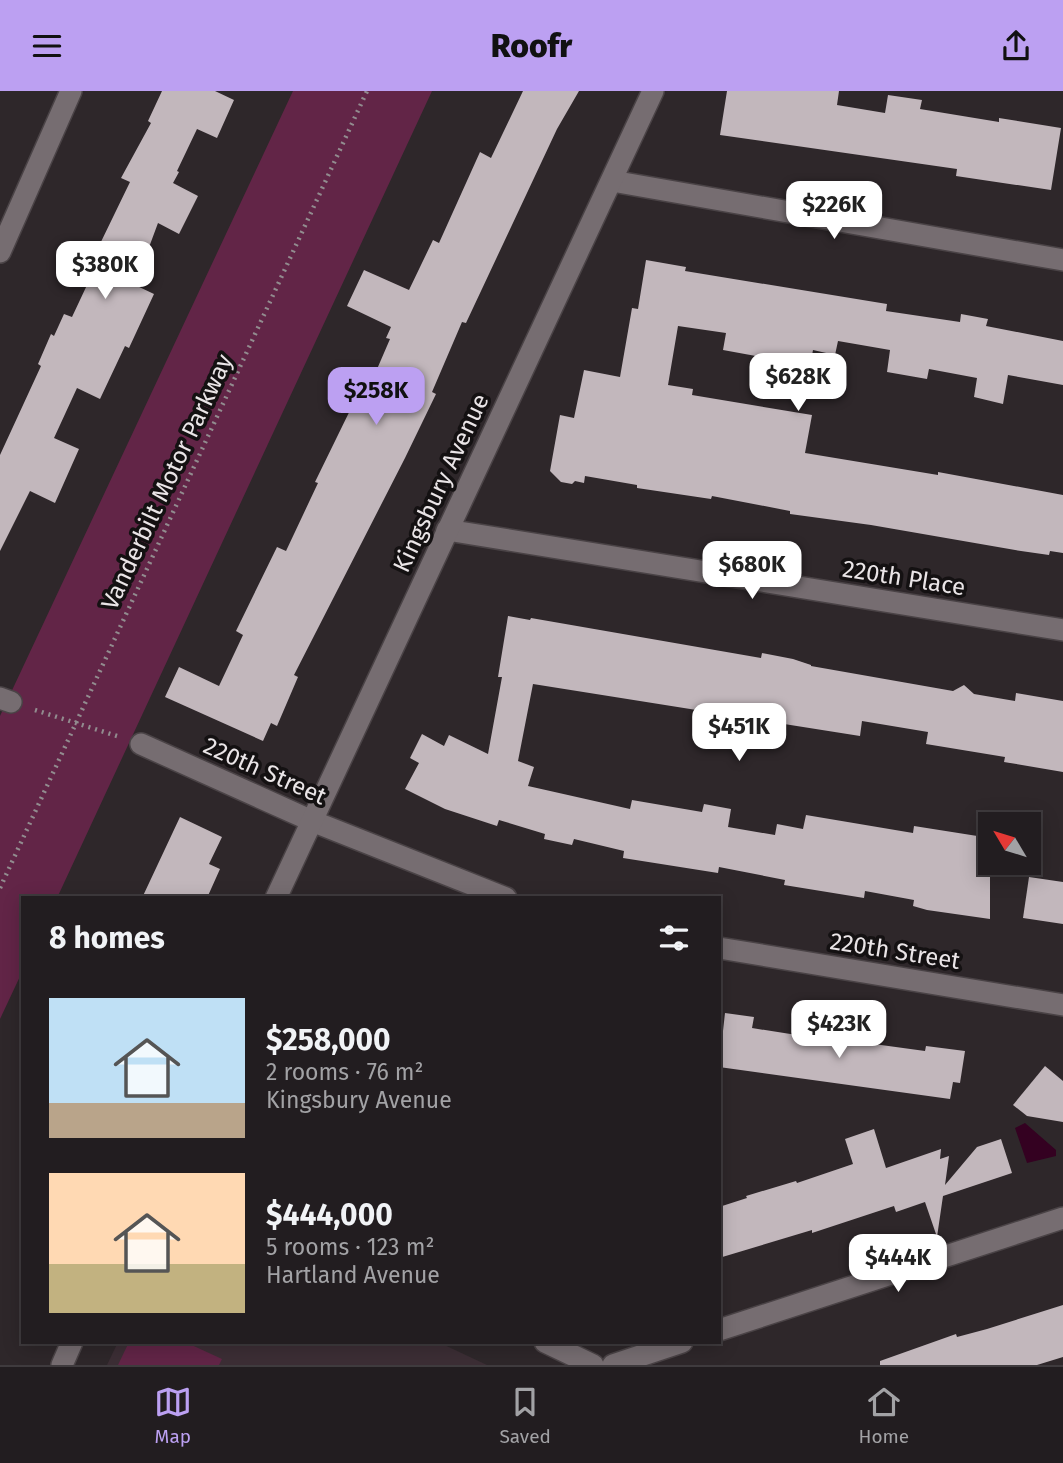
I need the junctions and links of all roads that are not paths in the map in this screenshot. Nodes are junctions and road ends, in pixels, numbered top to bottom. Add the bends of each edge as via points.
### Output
1 (71, 91) edge
2 (653, 91) edge
3 (612, 181) junction
4 (0, 252) edge
5 (1063, 260) edge
6 (447, 530) junction
7 (1063, 630) edge
8 (141, 744) road end
9 (312, 821) junction
10 (277, 896) edge
11 (501, 896) edge
12 (721, 948) edge
13 (1063, 1005) edge
14 (1063, 1218) edge
15 (721, 1329) edge
16 (71, 1344) edge
17 (549, 1344) edge
18 (676, 1344) edge
19 (62, 1365) edge
20 (593, 1365) edge
21 (613, 1365) edge

1 - 4 street
2 - 3 street, Kingsbury Avenue
3 - 5 street
3 - 6 street, Kingsbury Avenue
6 - 7 street, 220th Place
6 - 9 street, Kingsbury Avenue
8 - 9 street, 220th Street
9 - 10 street, Kingsbury Avenue
9 - 11 street, 220th Street
12 - 13 street, 220th Street
14 - 15 street
16 - 19 street
17 - 20 street
18 - 21 street

